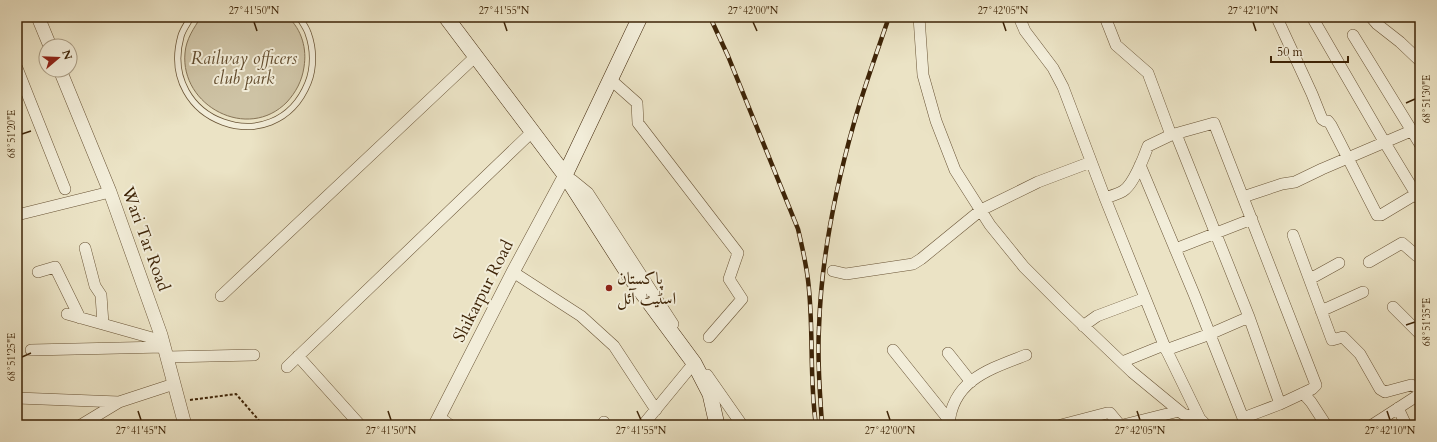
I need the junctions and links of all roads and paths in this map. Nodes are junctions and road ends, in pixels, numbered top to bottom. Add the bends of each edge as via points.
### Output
1 (38, 17) edge
2 (191, 17) edge
3 (299, 17) edge
4 (446, 17) edge
5 (640, 17) edge
6 (919, 17) edge
7 (1019, 17) edge
8 (1105, 17) edge
9 (1312, 17) edge
10 (1372, 17) edge
11 (1277, 18) dead end
12 (1353, 36) dead end
13 (47, 38) edge
14 (476, 56) junction
15 (1420, 61) edge
16 (17, 68) edge
17 (63, 78) edge
18 (610, 79) junction
19 (533, 131) junction
20 (1411, 131) junction
21 (1174, 134) junction
22 (1385, 143) junction
23 (1420, 144) edge
24 (1348, 158) junction
25 (1091, 162) junction
26 (1140, 165) junction
27 (565, 175) junction
28 (65, 189) dead end
29 (110, 192) junction
30 (1243, 197) junction
31 (1105, 198) junction
32 (1418, 198) edge
33 (981, 210) junction
34 (17, 215) edge
35 (1252, 219) junction
36 (1216, 233) junction
37 (1294, 235) dead end
38 (85, 248) dead end
39 (1175, 249) junction
40 (1420, 256) edge
41 (1369, 262) dead end
42 (1339, 263) dead end
43 (834, 271) dead end
44 (38, 272) dead end
45 (513, 272) junction
46 (1310, 279) junction
47 (1363, 292) dead end
48 (221, 296) dead end
49 (1145, 298) junction
50 (1393, 307) dead end
51 (1321, 311) junction
52 (67, 314) dead end
53 (1249, 317) junction
54 (80, 318) junction
55 (103, 324) junction
56 (1083, 326) junction
57 (1210, 334) junction
58 (1420, 334) edge
59 (709, 337) dead end
60 (164, 348) junction
61 (1165, 348) junction
62 (31, 350) dead end
63 (893, 350) dead end
64 (948, 353) dead end
65 (254, 355) dead end
66 (1026, 355) dead end
67 (298, 356) junction
68 (1122, 362) junction
69 (694, 363) junction
70 (287, 367) dead end
71 (971, 382) junction
72 (174, 384) junction
73 (1420, 388) edge
74 (1303, 393) junction
75 (1420, 394) edge
76 (17, 398) edge
77 (179, 401) junction
78 (118, 402) junction
79 (1280, 404) junction
80 (1398, 408) junction
81 (656, 410) junction
82 (1179, 411) junction
83 (437, 421) edge
84 (1203, 422) edge
85 (949, 423) edge
86 (81, 425) edge
87 (185, 425) edge
88 (263, 425) edge
89 (360, 425) edge
90 (450, 425) edge
91 (643, 425) edge
92 (717, 425) edge
93 (742, 425) edge
94 (1062, 425) edge
95 (1121, 425) edge
96 (1326, 425) edge
97 (1372, 425) edge
98 (1406, 425) edge

1 - 13 street
2 - 3 lane via 181,34 177,57 181,81 192,101 208,116 228,124 249,127 270,122 289,111 303,95 311,75 313,53 308,32
4 - 14 main road
5 - 18 main road
6 - 33 street via 923,75 936,121 955,170
7 - 25 street via 1025,31 1053,68 1063,87
8 - 21 street via 1116,45 1148,73
9 - 22 street
10 - 15 street
11 - 24 street via 1322,119 1331,125
12 - 20 street
14 - 19 main road
14 - 48 street
16 - 28 street
17 - 29 street, Wari Tar Road
18 - 27 main road
18 - 59 street via 637,103 638,123 738,253 729,279 742,299
19 - 27 main road
19 - 67 street
20 - 22 street
20 - 23 street
21 - 26 street via 1148,146
21 - 30 street via 1214,124
21 - 36 street
22 - 24 street
22 - 32 street
24 - 30 street via 1295,182
24 - 32 street via 1377,215
25 - 31 street
25 - 33 street via 1038,182
26 - 31 street via 1125,190
26 - 39 street
27 - 45 street, Shikarpur Road
27 - 69 main road via 629,274
27 - 93 street via 588,193 710,381
29 - 34 street
29 - 60 street, Wari Tar Road
30 - 35 street
31 - 49 street
33 - 43 street via 913,264 846,274
33 - 56 street via 1024,267
35 - 36 street
35 - 74 street via 1316,385
36 - 39 street
36 - 53 street
37 - 46 street
38 - 55 street via 95,286 101,295
39 - 57 street
40 - 41 street via 1416,256 1402,243
42 - 46 street
44 - 54 street via 55,267
45 - 81 street via 581,316 614,346
45 - 83 street, Shikarpur Road
46 - 51 street
47 - 51 street
49 - 56 street via 1098,316
49 - 61 street
50 - 58 street
51 - 73 street via 1332,340 1343,336 1360,354 1380,389 1385,392 1410,385
52 - 54 street
53 - 57 street
53 - 79 street
54 - 55 street
55 - 60 street
56 - 68 street
57 - 61 street
57 - 79 street via 1244,418
60 - 62 street
60 - 65 street
60 - 72 street, Wari Tar Road
61 - 68 street
61 - 84 street
63 - 85 street
64 - 71 street
66 - 71 street via 994,367
67 - 70 street
67 - 89 street
68 - 82 street
69 - 81 street
69 - 92 main road via 710,394
71 - 85 street via 960,391 950,411
72 - 77 street, Wari Tar Road
72 - 78 street
74 - 79 street
74 - 96 street
75 - 80 street
76 - 78 street
77 - 87 street, Wari Tar Road
77 - 88 path via 236,394
78 - 86 street
80 - 97 street
80 - 98 street
81 - 91 street
82 - 84 street
82 - 95 street
83 - 90 street
94 - 95 street via 1110,413

